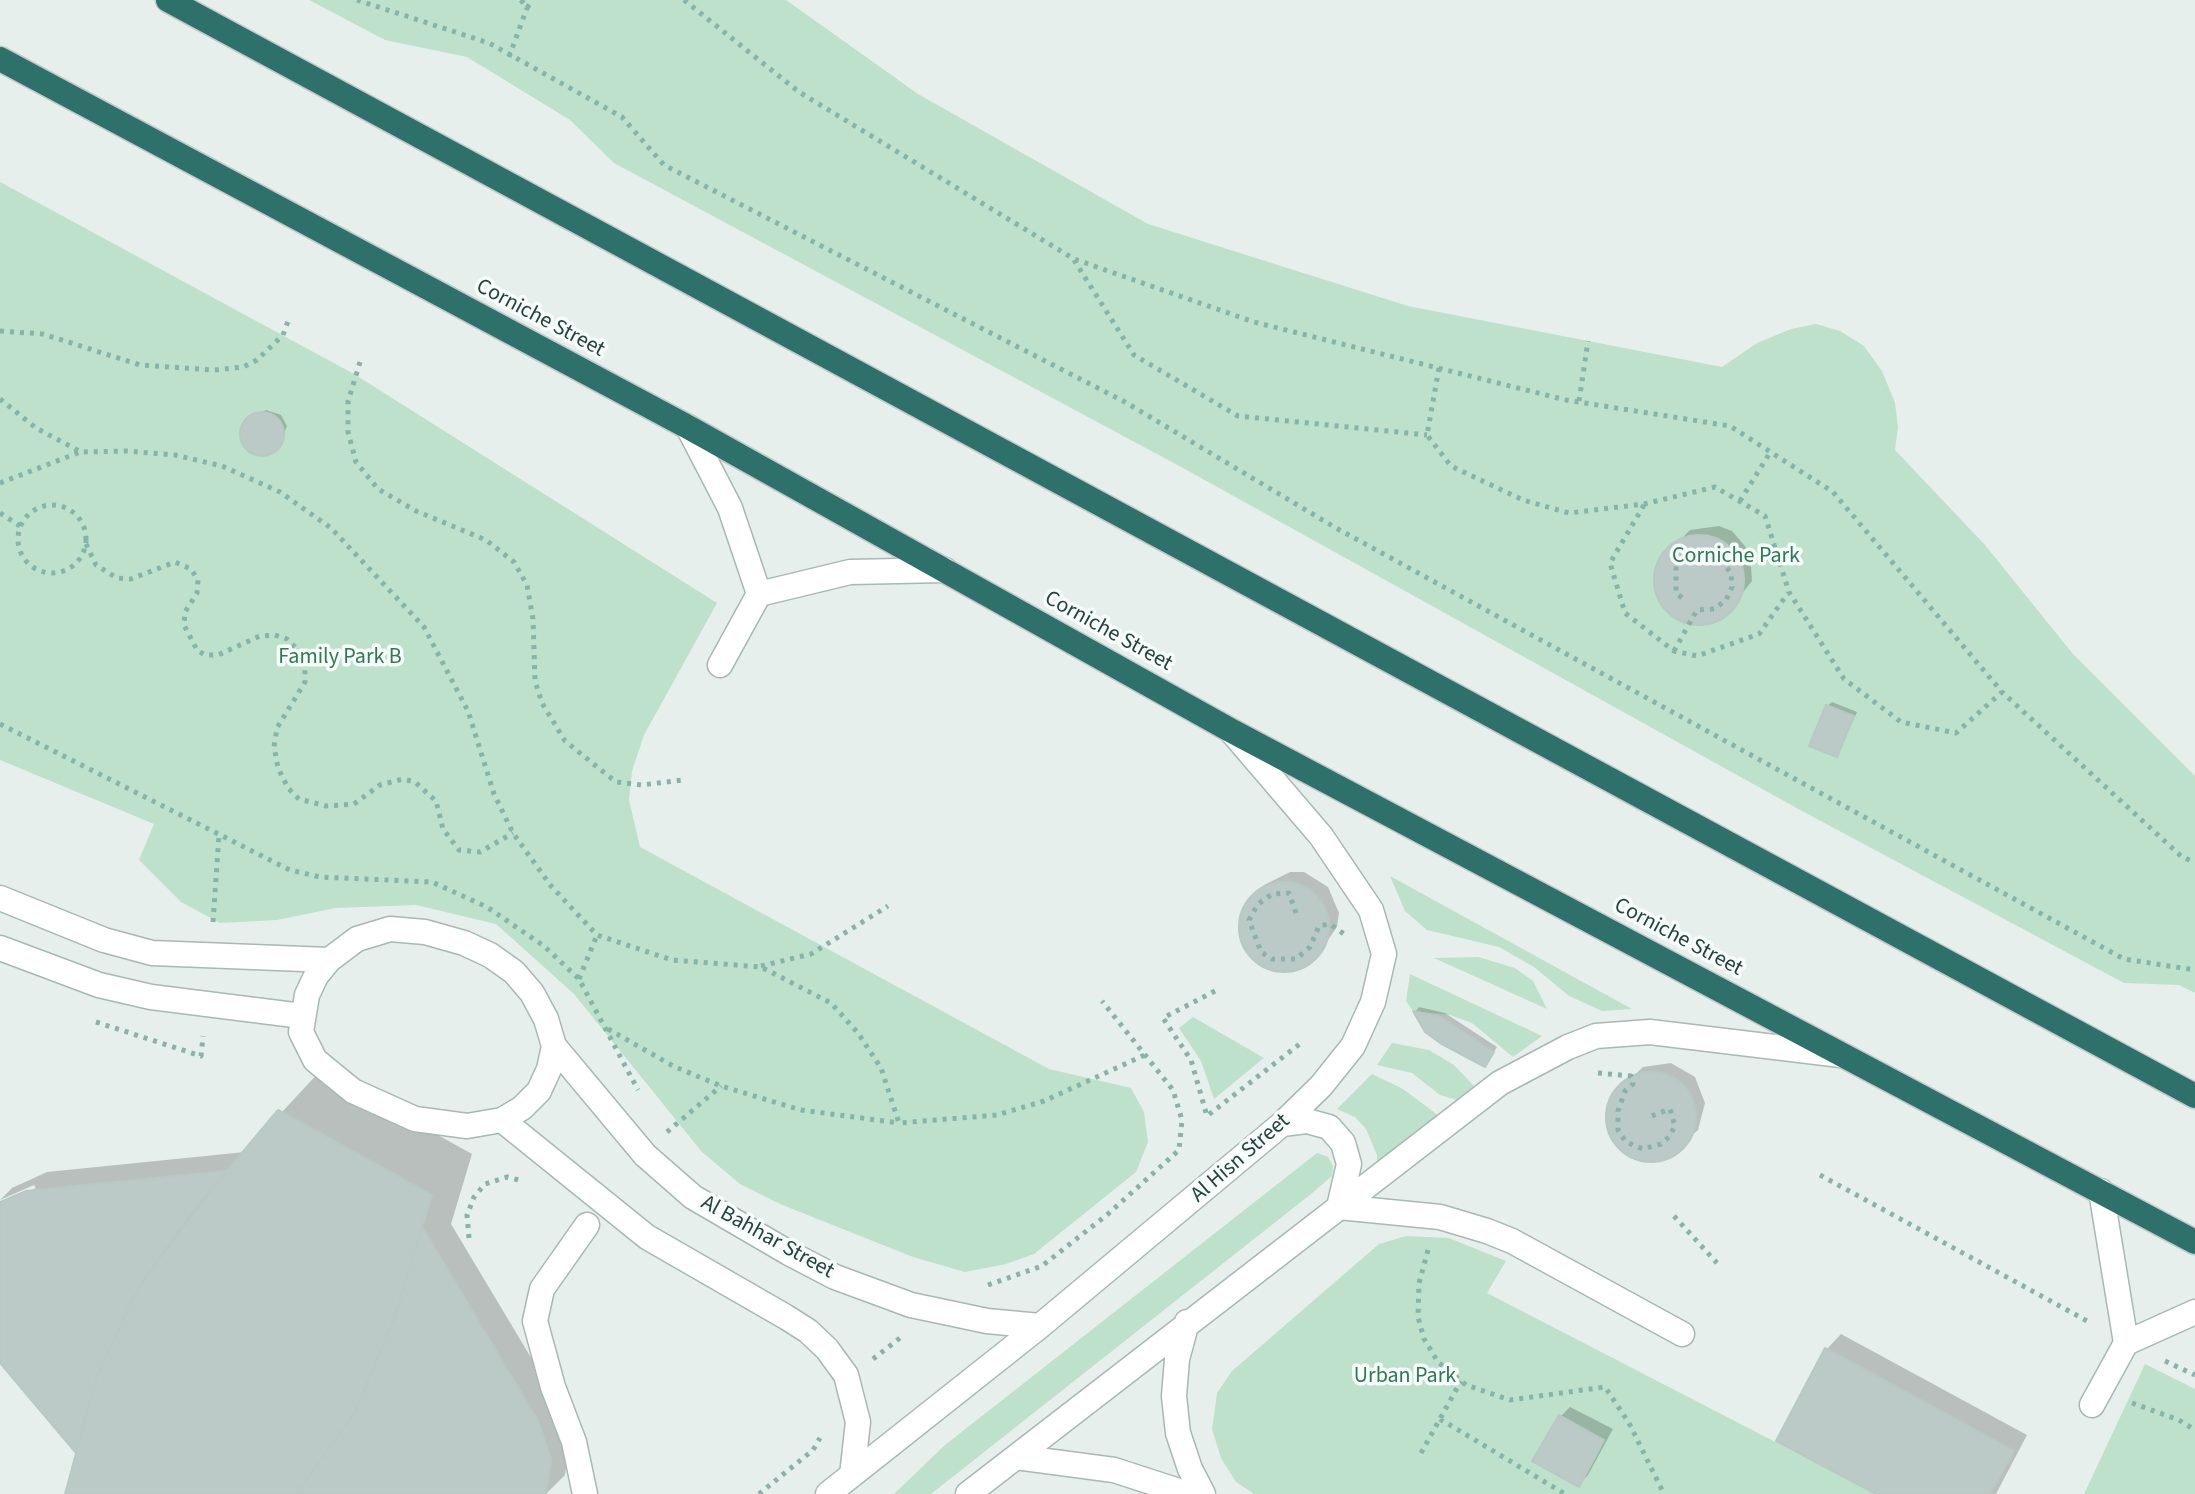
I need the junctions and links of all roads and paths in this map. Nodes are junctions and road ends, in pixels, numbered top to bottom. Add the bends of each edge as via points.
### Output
1 (168, 0) edge
2 (357, 0) edge
3 (521, 0) edge
4 (533, 0) edge
5 (684, 0) edge
6 (527, 8) junction
7 (509, 57) junction
8 (0, 59) edge
9 (1074, 259) junction
10 (288, 321) dead end
11 (0, 331) edge
12 (1588, 341) dead end
13 (360, 362) dead end
14 (1439, 368) junction
15 (0, 399) edge
16 (1579, 401) junction
17 (688, 427) junction
18 (1427, 435) junction
19 (1771, 451) junction
20 (81, 452) junction
21 (0, 483) edge
22 (1740, 501) junction
23 (1644, 504) junction
24 (0, 513) edge
25 (20, 526) junction
26 (86, 544) junction
27 (945, 570) junction
28 (1789, 592) junction
29 (759, 594) junction
30 (1686, 601) dead end
31 (1674, 651) junction
32 (720, 665) dead end
33 (2002, 692) junction
34 (0, 724) edge
35 (1230, 730) junction
36 (682, 780) dead end
37 (513, 833) junction
38 (219, 835) dead end
39 (2195, 863) edge
40 (0, 898) edge
41 (888, 906) dead end
42 (1296, 913) dead end
43 (1330, 924) dead end
44 (597, 935) junction
45 (0, 948) edge
46 (329, 960) junction
47 (761, 967) junction
48 (2195, 970) edge
49 (579, 979) dead end
50 (1215, 991) dead end
51 (1102, 1001) dead end
52 (302, 1016) junction
53 (607, 1028) dead end
54 (1301, 1043) dead end
55 (554, 1046) junction
56 (1147, 1054) junction
57 (1846, 1056) junction
58 (1588, 1078) dead end
59 (721, 1086) junction
60 (2195, 1096) edge
61 (1649, 1117) dead end
62 (502, 1120) junction
63 (899, 1123) junction
64 (1282, 1124) junction
65 (674, 1144) dead end
66 (1820, 1175) dead end
67 (530, 1183) dead end
68 (2101, 1191) junction
69 (1339, 1207) junction
70 (1674, 1216) dead end
71 (1440, 1217) junction
72 (587, 1225) dead end
73 (469, 1238) dead end
74 (2195, 1242) edge
75 (1717, 1263) dead end
76 (974, 1286) dead end
77 (911, 1305) junction
78 (2195, 1312) edge
79 (1187, 1322) junction
80 (1040, 1326) junction
81 (2103, 1330) dead end
82 (1682, 1334) dead end
83 (2126, 1343) junction
84 (2161, 1360) dead end
85 (846, 1375) junction
86 (2195, 1375) edge
87 (1461, 1381) junction
88 (2092, 1405) joint
89 (1440, 1419) junction
90 (828, 1427) dead end
91 (2195, 1430) edge
92 (1421, 1453) dead end
93 (1016, 1457) junction
94 (852, 1475) junction
95 (585, 1494) edge
96 (759, 1494) edge
97 (828, 1494) edge
98 (968, 1494) edge
99 (1188, 1494) edge
100 (1203, 1494) edge
101 (1565, 1494) edge
102 (1664, 1494) edge

1 - 60 highway
2 - 7 path via 489,43
3 - 6 path
4 - 6 path
5 - 9 path via 799,92
6 - 7 path
7 - 48 path via 622,117 664,165 1125,402 1336,528 2124,959
8 - 17 highway, Corniche Street
9 - 14 path via 1254,322
9 - 18 path via 1134,355 1238,416
10 - 11 path via 283,335 257,360 214,370 140,365 43,334
12 - 16 path
13 - 36 path via 348,402 356,462 378,489 486,540 514,562 527,585 535,681 565,741 616,782
14 - 16 path
14 - 18 path
15 - 20 path via 36,428
16 - 19 path via 1730,426
17 - 27 highway, Corniche Street
17 - 29 street via 730,508
18 - 23 path via 1451,466 1523,500 1569,513
19 - 22 path
19 - 33 path via 1833,492
20 - 21 path
20 - 37 path via 175,455 222,466 280,492 331,528 424,627 468,711 494,794
22 - 23 path via 1715,487
22 - 28 path via 1765,516
23 - 31 path via 1610,563 1625,613
24 - 25 path
25 - 26 path via 35,509 56,504 83,522
25 - 26 path via 19,549 43,573 76,565
26 - 37 path via 96,565 117,578 131,579 175,562 191,569 198,580 197,593 184,625 205,655 275,635 298,650 305,682 277,728 274,747 278,768 299,799 326,806 354,804 380,785 403,779 415,782 436,801 443,829 459,850 480,852
27 - 29 street via 850,572
27 - 35 highway, Corniche Street
28 - 31 path via 1759,634 1697,656
28 - 33 path via 1844,679 1901,722 1956,733
29 - 32 street
30 - 31 path via 1676,593 1676,563 1687,553 1715,553 1731,573 1732,587 1714,609 1697,610
33 - 39 path via 2181,856
34 - 38 path
35 - 57 highway, Corniche Street
35 - 64 street, Al Hisn Street via 1351,877 1371,910 1384,954 1373,1002 1353,1046
37 - 44 path via 551,886
40 - 46 street via 104,940 152,953
41 - 47 path via 811,954
42 - 43 path via 1289,893 1272,894 1258,904 1249,920 1261,952 1272,959 1296,959 1310,947 1319,926
44 - 47 path via 672,960
44 - 49 path
45 - 52 street via 99,985 151,997
46 - 52 street via 307,995
46 - 55 street via 357,939 390,929 464,943 514,972 532,993
47 - 63 path via 831,1003 858,1033 881,1068
50 - 54 path via 1163,1018 1191,1060 1207,1116
51 - 56 path
52 - 62 street via 301,1032 315,1060 383,1108 448,1125
53 - 59 path
55 - 62 street via 539,1091
55 - 77 street, Al Bahhar Street via 617,1126 693,1197 835,1277
56 - 63 path via 1088,1083 997,1115
56 - 76 path via 1173,1090 1182,1120 1179,1150 1042,1266
57 - 68 highway, Corniche Street
57 - 69 street via 1650,1032 1596,1036 1500,1083
58 - 61 path via 1595,1073 1631,1076 1633,1084 1618,1111 1618,1130 1626,1142 1643,1149 1669,1137 1675,1126 1670,1109
59 - 63 path via 801,1110
59 - 65 path via 666,1133
62 - 85 street via 647,1237 808,1331
64 - 69 street via 1307,1121 1329,1127 1343,1143 1349,1164
64 - 80 street, Al Hisn Street
66 - 81 path
67 - 73 path via 507,1177 485,1184 467,1215
68 - 74 highway, Corniche Street
68 - 83 street
69 - 71 street
69 - 79 street
70 - 75 path
71 - 82 street via 1512,1241
71 - 87 path via 1419,1283 1418,1317 1438,1362
72 - 95 street via 542,1289 535,1321
77 - 80 street, Al Bahhar Street
77 - 85 path via 900,1338
78 - 83 street
79 - 93 street
79 - 100 street via 1174,1396 1178,1433
80 - 94 street, Al Hisn Street
83 - 88 street
84 - 86 path
85 - 94 street via 858,1422
87 - 89 path
87 - 102 path via 1510,1400 1605,1387
88 - 91 path via 2122,1399
89 - 92 path
89 - 101 path
90 - 96 path via 813,1450
93 - 98 street
93 - 99 street via 1114,1470
94 - 97 street, Al Hisn Street

